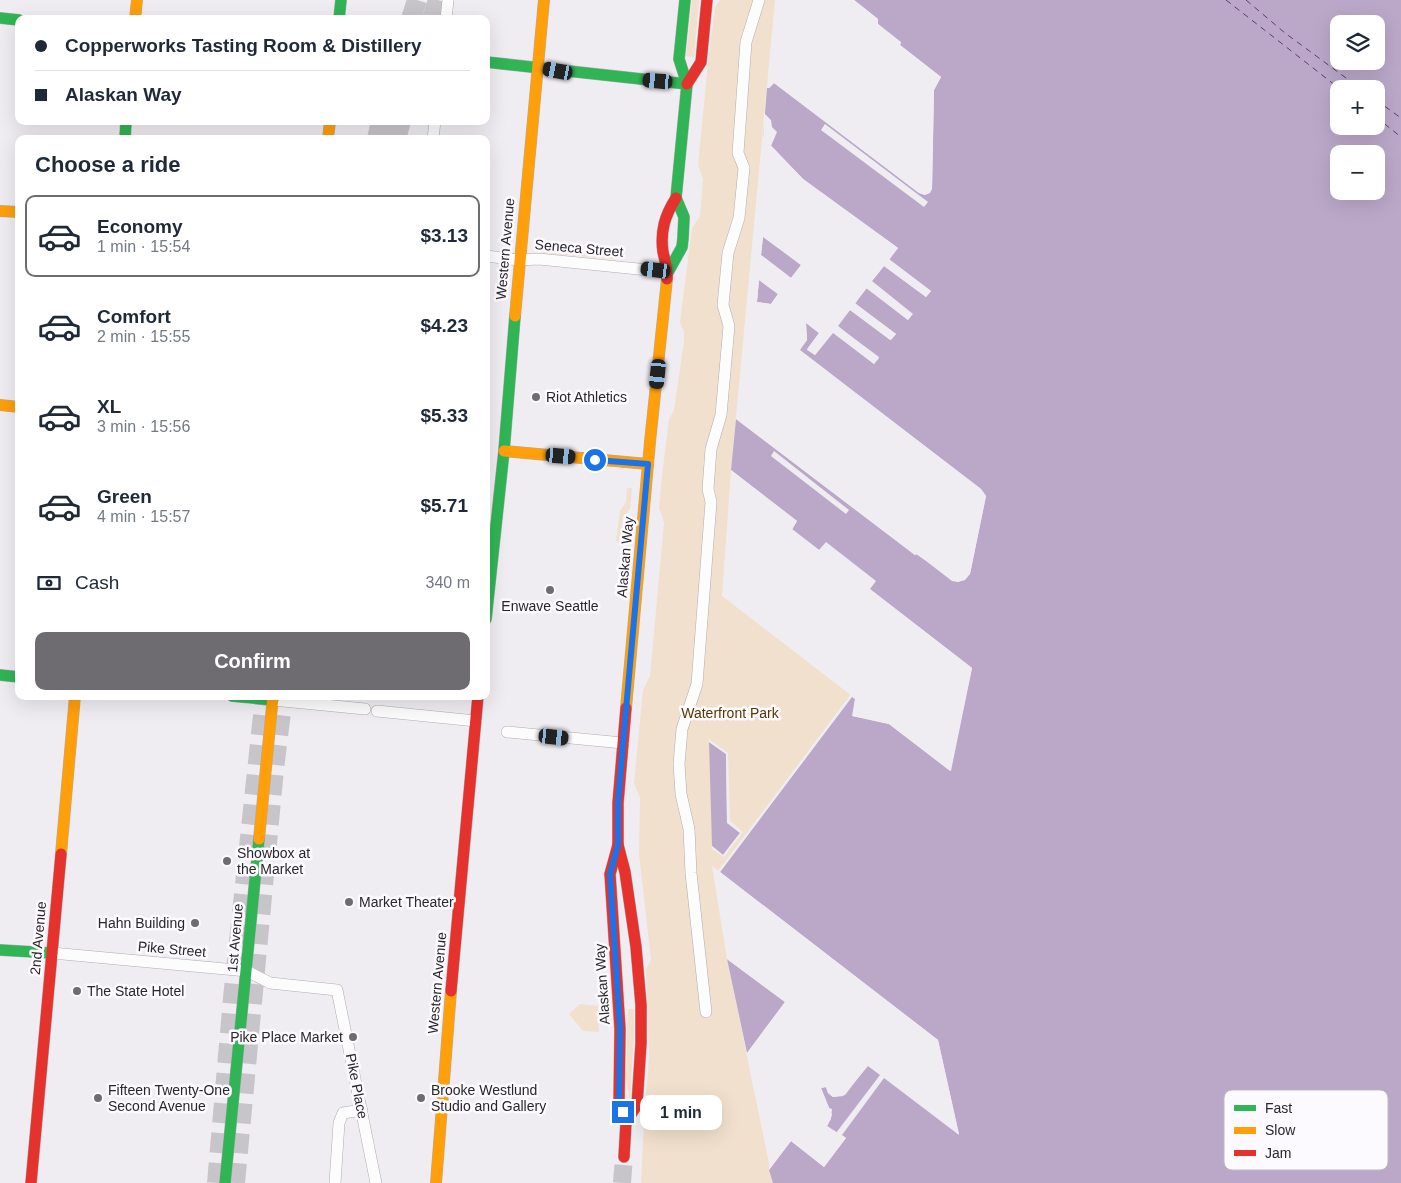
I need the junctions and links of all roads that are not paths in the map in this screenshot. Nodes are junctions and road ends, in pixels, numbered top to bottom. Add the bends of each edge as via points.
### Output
1 (137, 0) edge
2 (341, 0) edge
3 (448, 0) edge
4 (544, 0) edge
5 (685, 0) edge
6 (707, 0) edge
7 (759, 0) edge
8 (135, 15) edge
9 (339, 15) edge
10 (446, 15) edge
11 (0, 18) edge
12 (15, 20) edge
13 (490, 62) edge
14 (538, 67) junction
15 (686, 84) junction
16 (676, 198) junction
17 (0, 211) edge
18 (15, 212) edge
19 (490, 256) edge
20 (519, 260) junction
21 (668, 272) junction
22 (0, 405) edge
23 (15, 407) edge
24 (504, 451) junction
25 (648, 464) junction
26 (490, 582) edge
27 (0, 675) edge
28 (15, 677) edge
29 (75, 700) edge
30 (273, 700) edge
31 (290, 700) edge
32 (478, 700) edge
33 (365, 709) dead end
34 (377, 711) dead end
35 (476, 721) junction
36 (507, 732) dead end
37 (623, 743) junction
38 (618, 845) junction
39 (0, 950) edge
40 (52, 952) junction
41 (247, 971) junction
42 (337, 990) joint
43 (706, 1012) dead end
44 (362, 1110) junction
45 (626, 1122) junction
46 (624, 1158) tunnel mouth
47 (31, 1183) edge
48 (225, 1183) edge
49 (335, 1183) edge
50 (376, 1183) edge
51 (436, 1183) edge

1 - 8 main road
2 - 9 main road
3 - 10 street
4 - 14 main road, Western Avenue
5 - 15 main road, Alaskan Way via 679,59
6 - 15 main road, Alaskan Way via 701,62
7 - 43 street via 746,42 738,153 744,168 739,218 726,270 724,305 729,326 722,415 712,449 708,489 712,502 697,684 682,729 679,764 681,794 689,829
11 - 12 main road
13 - 14 main road
14 - 15 main road
14 - 20 main road, Western Avenue
15 - 16 main road, Alaskan Way
16 - 21 main road, Alaskan Way via 666,213 661,245
16 - 21 main road, Alaskan Way via 684,217 683,238 682,247
17 - 18 main road
19 - 20 street, Seneca Street
20 - 21 street, Seneca Street via 540,259
20 - 24 main road, Western Avenue
21 - 25 main road, Alaskan Way
22 - 23 main road
24 - 25 main road
24 - 26 main road, Western Avenue
25 - 37 main road, Alaskan Way
27 - 28 main road
29 - 40 main road, 2nd Avenue
30 - 41 main road, 1st Avenue
31 - 33 street
32 - 35 main road, Western Avenue
34 - 35 street
35 - 51 main road, Western Avenue
36 - 37 street
37 - 38 main road, Alaskan Way
38 - 45 main road, Alaskan Way via 610,874 620,1029 619,1102
38 - 45 main road, Alaskan Way via 635,941 641,1005 637,1105
39 - 40 main road, Pike Street
40 - 41 street, Pike Street
40 - 47 main road, 2nd Avenue
41 - 42 street, Pike Street via 270,984
41 - 48 main road, 1st Avenue
42 - 44 street, Pike Place
44 - 49 street via 343,1113 339,1123
44 - 50 street, Pike Place
45 - 46 main road, Alaskan Way

